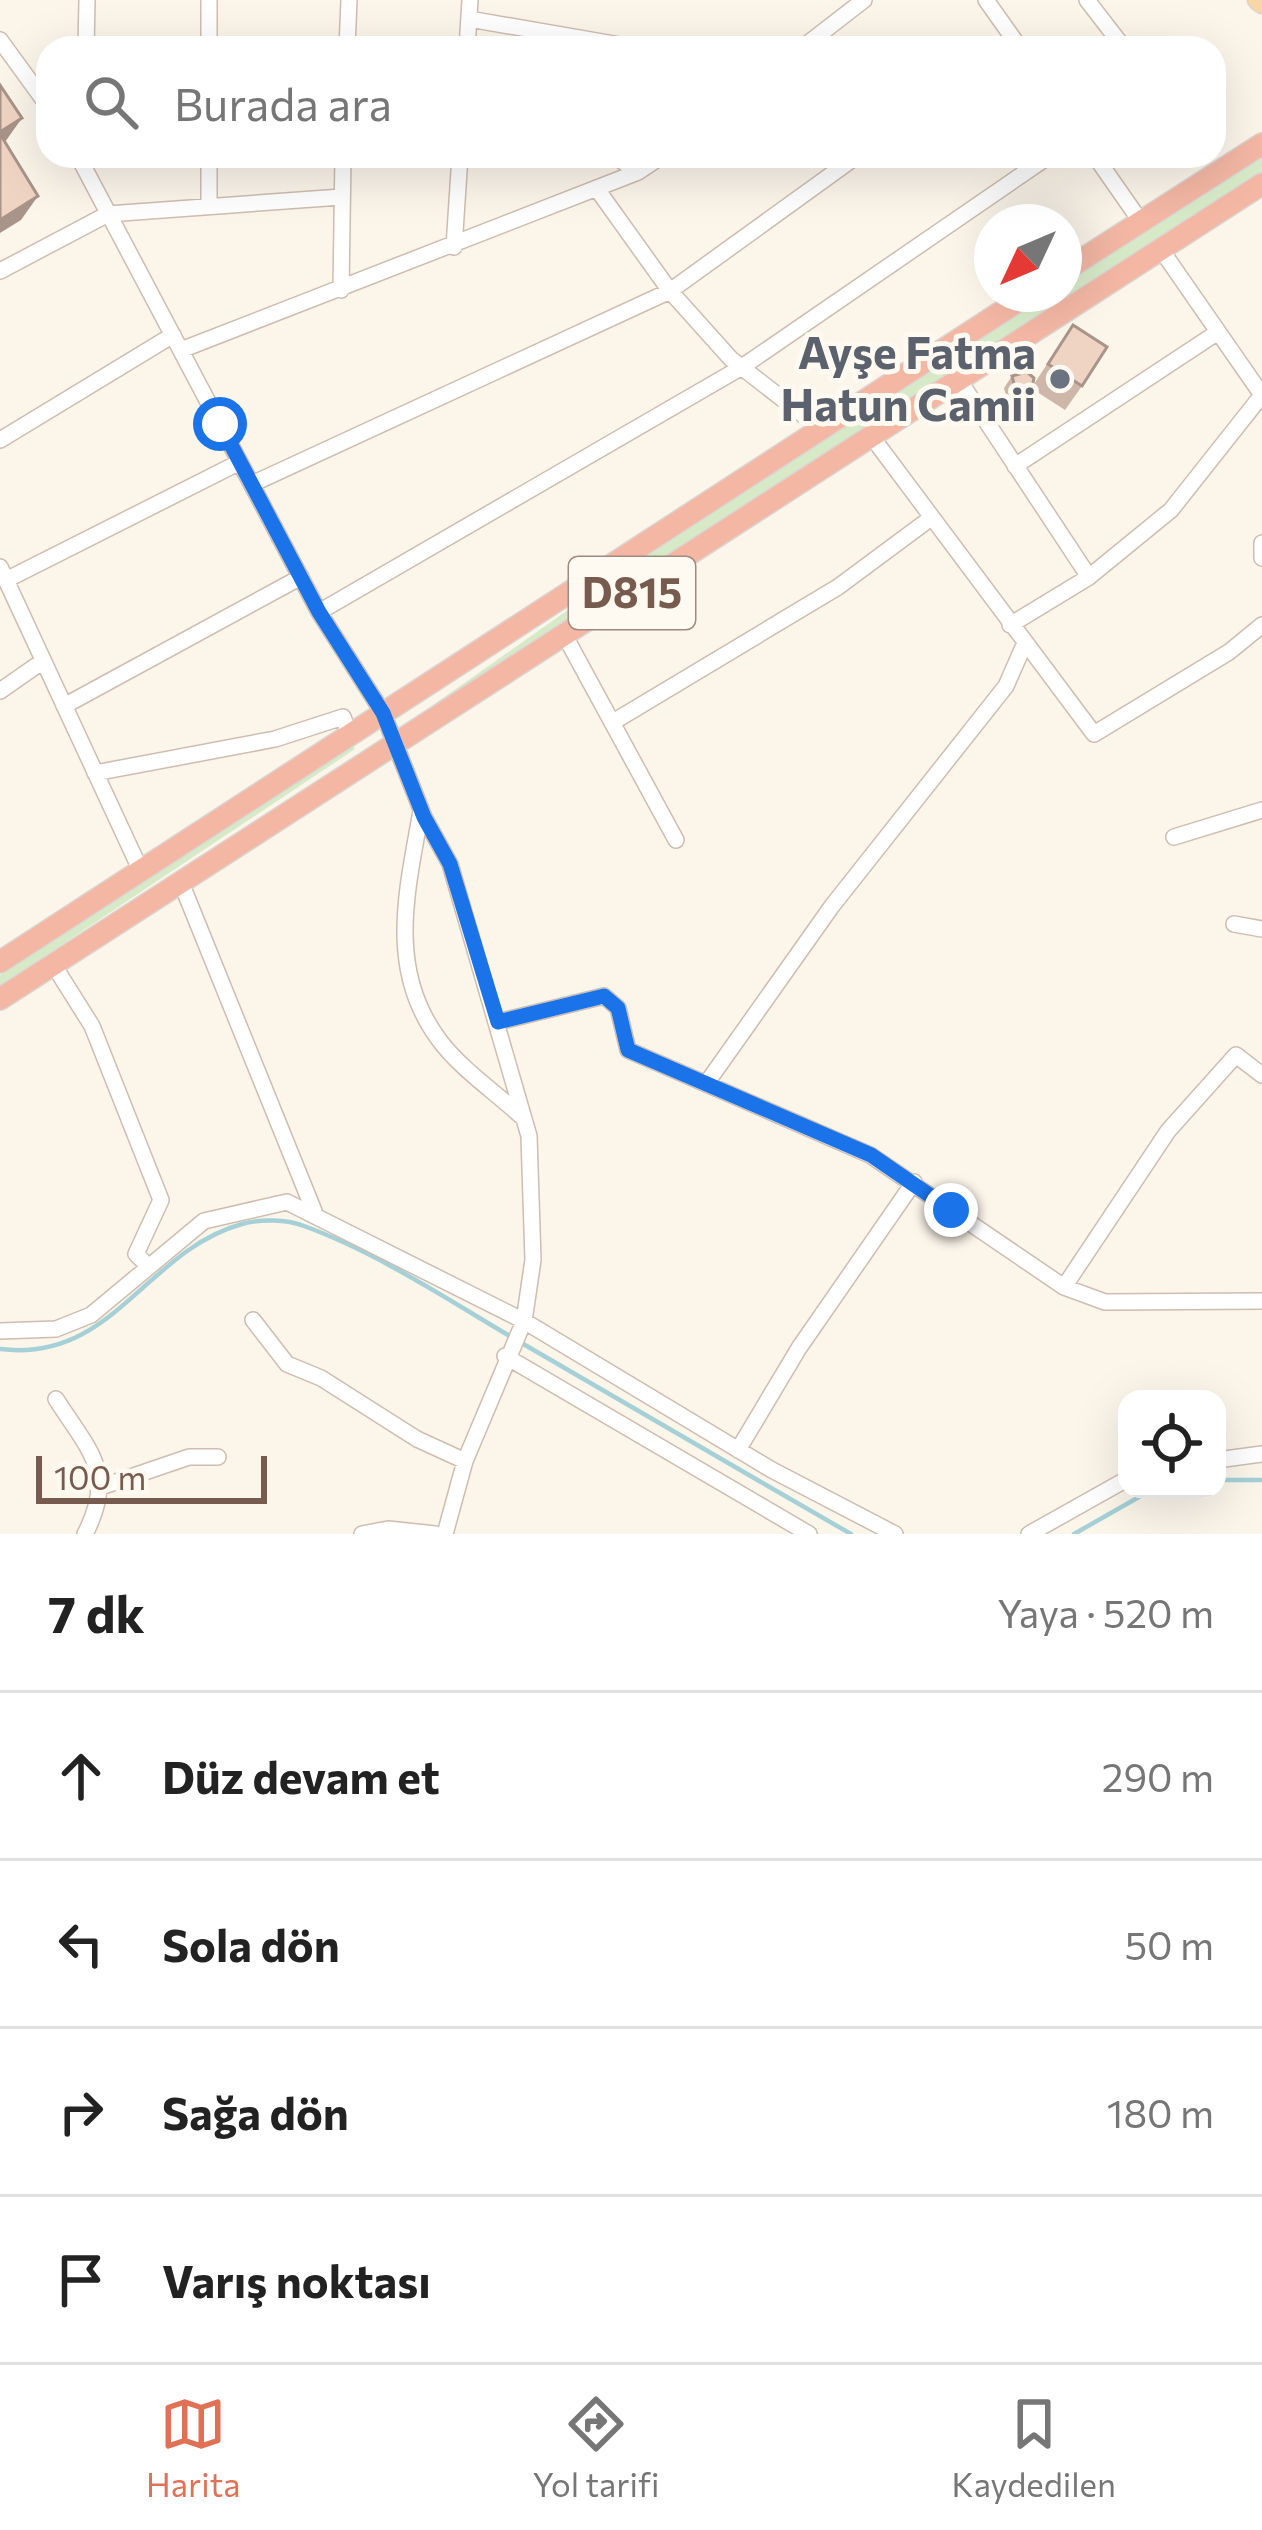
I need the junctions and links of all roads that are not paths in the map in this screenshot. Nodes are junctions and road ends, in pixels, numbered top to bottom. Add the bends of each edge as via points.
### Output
1 (87, 0) edge
2 (209, 0) edge
3 (349, 0) edge
4 (470, 0) edge
5 (864, 0) edge
6 (986, 0) edge
7 (1087, 0) edge
8 (469, 19) junction
9 (86, 36) edge
10 (209, 36) edge
11 (348, 36) edge
12 (468, 36) edge
13 (567, 36) edge
14 (818, 36) edge
15 (1008, 36) edge
16 (1115, 36) edge
17 (0, 40) edge
18 (36, 90) edge
19 (1262, 144) edge
20 (1226, 159) edge
21 (84, 168) edge
22 (209, 168) edge
23 (342, 168) edge
24 (459, 168) edge
25 (632, 168) edge
26 (644, 168) edge
27 (840, 168) edge
28 (1032, 168) edge
29 (1104, 168) edge
30 (1209, 168) edge
31 (638, 172) junction
32 (1262, 184) edge
33 (597, 189) junction
34 (341, 197) junction
35 (209, 206) junction
36 (108, 214) junction
37 (1142, 221) junction
38 (454, 247) junction
39 (1160, 248) junction
40 (1082, 260) edge
41 (0, 272) edge
42 (341, 290) junction
43 (670, 291) junction
44 (1001, 312) edge
45 (1218, 332) junction
46 (177, 343) junction
47 (742, 367) junction
48 (959, 380) junction
49 (1262, 395) edge
50 (821, 429) junction
51 (872, 437) junction
52 (0, 440) edge
53 (240, 462) junction
54 (1016, 466) junction
55 (252, 484) junction
56 (931, 518) junction
57 (1262, 543) edge
58 (1262, 558) edge
59 (3, 573) edge
60 (301, 577) junction
61 (1089, 577) junction
62 (319, 612) junction
63 (1262, 625) edge
64 (1010, 626) junction
65 (565, 636) junction
66 (1024, 644) junction
67 (43, 661) junction
68 (0, 691) edge
69 (64, 706) junction
70 (383, 713) junction
71 (613, 722) junction
72 (350, 735) junction
73 (395, 745) junction
74 (95, 773) junction
75 (1262, 810) edge
76 (422, 811) junction
77 (1174, 837) dead end
78 (676, 840) dead end
79 (140, 869) junction
80 (180, 880) junction
81 (1234, 924) dead end
82 (1262, 928) edge
83 (0, 962) edge
84 (53, 964) junction
85 (0, 999) edge
86 (498, 1022) junction
87 (1262, 1075) edge
88 (706, 1084) junction
89 (524, 1118) junction
90 (914, 1182) junction
91 (314, 1211) junction
92 (148, 1266) junction
93 (1064, 1287) junction
94 (1262, 1301) edge
95 (253, 1320) dead end
96 (522, 1324) junction
97 (0, 1331) edge
98 (505, 1357) junction
99 (56, 1399) dead end
100 (738, 1450) junction
101 (1262, 1454) edge
102 (218, 1457) dead end
103 (1226, 1459) edge
104 (465, 1461) junction
105 (1118, 1484) edge
106 (100, 1487) junction
107 (85, 1534) edge
108 (362, 1534) edge
109 (435, 1534) edge
110 (445, 1534) edge
111 (809, 1534) edge
112 (895, 1534) edge
113 (1029, 1534) edge

1 - 9 street
2 - 10 street
3 - 11 street
4 - 8 street
5 - 14 street
6 - 15 street
7 - 16 street
8 - 12 street
8 - 13 street
17 - 18 street
19 - 20 highway
21 - 36 street
22 - 35 street
23 - 34 street
24 - 38 street
25 - 31 street
26 - 31 street
27 - 43 street
28 - 47 street
29 - 37 street
30 - 37 highway
31 - 33 street
32 - 39 highway, D815
33 - 38 street
33 - 43 street
34 - 35 street
34 - 42 street
35 - 36 street
36 - 41 street
36 - 46 street
37 - 40 highway
38 - 42 street
39 - 45 street
39 - 48 highway, D815
42 - 46 street
43 - 47 street
43 - 55 street
44 - 50 highway, D815
45 - 49 street
45 - 54 street
46 - 52 street
46 - 53 street
47 - 50 street
47 - 62 street
48 - 51 highway, D815
48 - 54 street
49 - 61 street via 1171,510
50 - 70 highway, D815
51 - 56 street
51 - 65 highway, D815
53 - 55 street
53 - 59 street
54 - 61 street
55 - 60 street
56 - 64 street
56 - 71 street via 838,587
57 - 58 street
59 - 67 street
60 - 62 street
60 - 69 street
61 - 64 street
62 - 70 street
63 - 66 street via 1094,734
64 - 66 street
65 - 71 street
65 - 73 highway, D815
66 - 88 street via 1006,686 832,906
67 - 68 street
67 - 69 street
69 - 74 street
70 - 72 highway, D815
70 - 73 street
71 - 78 street
72 - 74 street via 343,717 275,739
72 - 79 highway, D815
73 - 76 street
73 - 80 highway, D815
74 - 79 street
75 - 77 street
76 - 86 street via 450,864
76 - 89 street via 402,917 407,981 440,1041
79 - 83 highway, D815
80 - 84 highway, D815
80 - 91 street
81 - 82 street
84 - 85 highway, D815
84 - 92 street via 92,1026 161,1199 136,1254
86 - 88 street via 604,996 618,1008 628,1050
86 - 89 street
87 - 93 street via 1236,1055 1168,1131
88 - 90 street via 871,1155
89 - 96 street via 534,1197
90 - 93 street
90 - 100 street
91 - 92 street via 287,1202 204,1221
91 - 96 street
92 - 97 street via 91,1315 56,1329
93 - 94 street via 1105,1302
95 - 104 street via 287,1364
96 - 98 street
96 - 100 street
98 - 104 street
98 - 111 street
99 - 106 street via 101,1468
100 - 112 street
101 - 103 street
102 - 106 street via 189,1456
104 - 110 street
105 - 113 street
106 - 107 street
108 - 109 street

